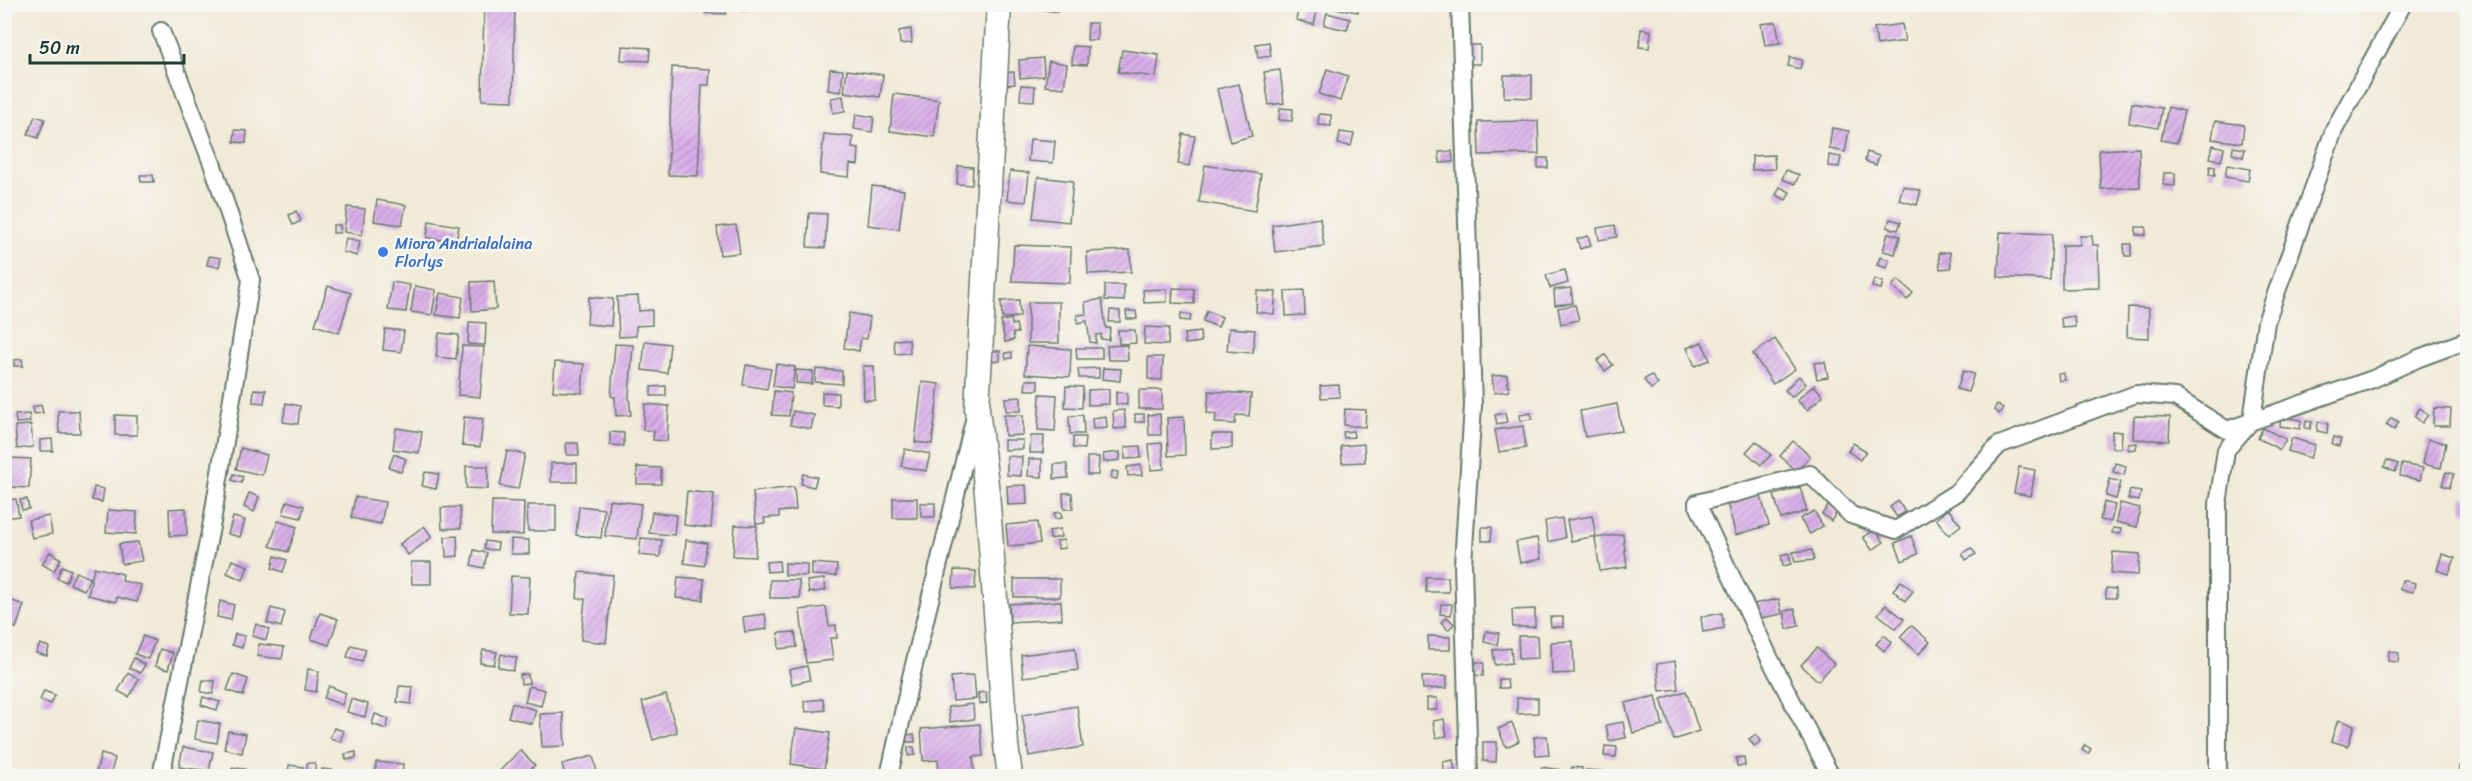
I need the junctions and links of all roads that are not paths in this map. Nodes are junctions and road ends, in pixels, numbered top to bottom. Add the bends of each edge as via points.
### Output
1 (999, 4) edge
2 (1460, 4) edge
3 (2403, 4) edge
4 (161, 31) dead end
5 (2468, 340) edge
6 (977, 409) junction
7 (2252, 420) junction
8 (161, 777) edge
9 (890, 777) edge
10 (1010, 777) edge
11 (1469, 777) edge
12 (1831, 777) edge
13 (2218, 777) edge

1 - 6 main road
2 - 11 street via 1473,405 1463,564
3 - 7 street via 2334,130 2266,322
4 - 8 street via 213,166 251,280 212,522
5 - 7 street via 2373,379
6 - 9 street via 910,677
6 - 10 main road
7 - 12 street via 2227,430 2175,397 2136,394 2000,446 1957,492 1896,530 1851,515 1810,474 1697,503
7 - 13 street via 2226,450 2218,504

